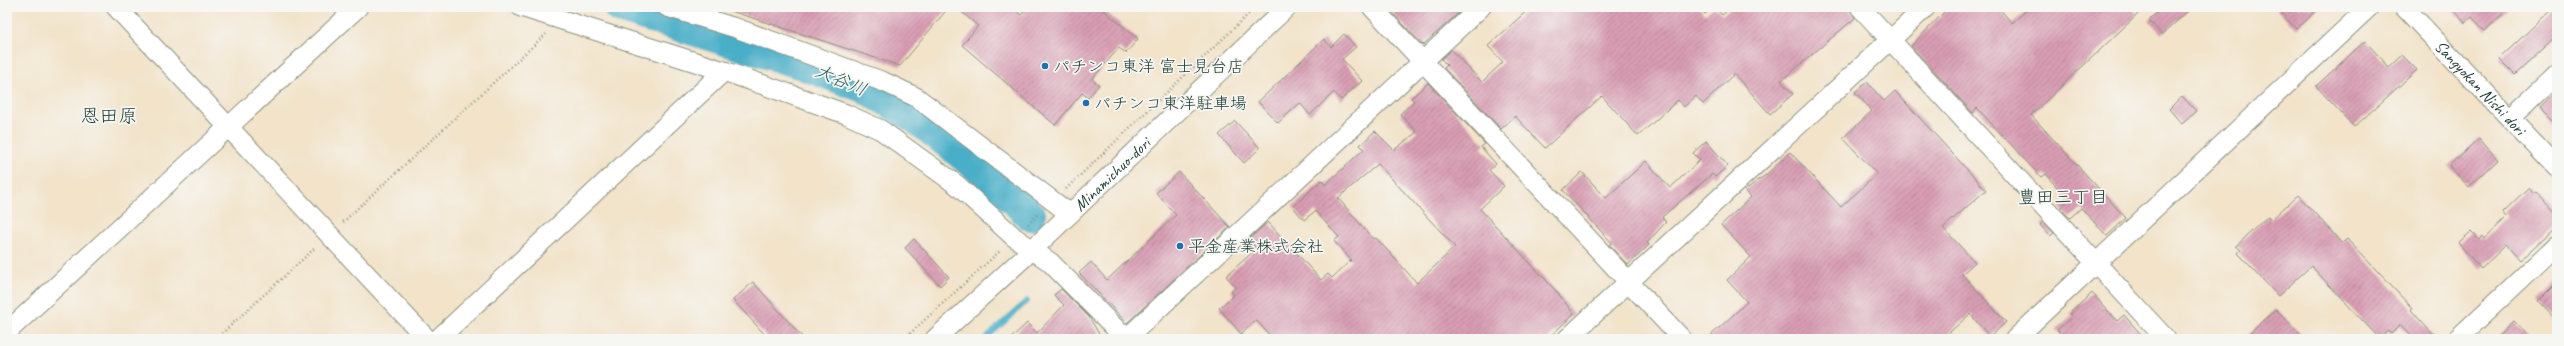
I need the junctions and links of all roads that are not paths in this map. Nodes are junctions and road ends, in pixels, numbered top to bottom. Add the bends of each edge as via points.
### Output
1 (116, 7) edge
2 (358, 7) edge
3 (521, 7) edge
4 (667, 7) edge
5 (1287, 7) edge
6 (1372, 7) edge
7 (1481, 7) edge
8 (1860, 7) edge
9 (1926, 7) edge
10 (2369, 7) edge
11 (2404, 7) edge
12 (1891, 40) junction
13 (1422, 61) junction
14 (724, 71) junction
15 (2557, 74) edge
16 (2510, 118) junction
17 (228, 127) junction
18 (2557, 168) edge
19 (1070, 214) junction
20 (2557, 245) edge
21 (1033, 249) junction
22 (2097, 264) junction
23 (1629, 282) junction
24 (7, 332) edge
25 (427, 339) edge
26 (438, 339) edge
27 (935, 339) edge
28 (1126, 339) edge
29 (1567, 339) edge
30 (1682, 339) edge
31 (2015, 339) edge
32 (2166, 339) edge
33 (2456, 339) edge

1 - 17 street
2 - 17 street
3 - 14 street
4 - 19 street via 736,28 884,82 916,97
5 - 19 street, Minamichuo-dori
6 - 13 street
7 - 13 street
8 - 12 street
9 - 12 street
10 - 22 street
11 - 16 street, Sangyokan Nishi dori
12 - 22 street
12 - 23 street
13 - 23 street
13 - 28 street
14 - 21 street via 846,114 881,130 957,185 1014,237
14 - 26 street
15 - 16 street
16 - 18 street, Sangyokan Nishi dori
17 - 24 street
17 - 25 street
19 - 21 street, Minamichuo-dori
20 - 33 street
21 - 27 street, Minamichuo-dori
21 - 28 street via 1068,279
22 - 31 street
22 - 32 street
23 - 29 street
23 - 30 street

